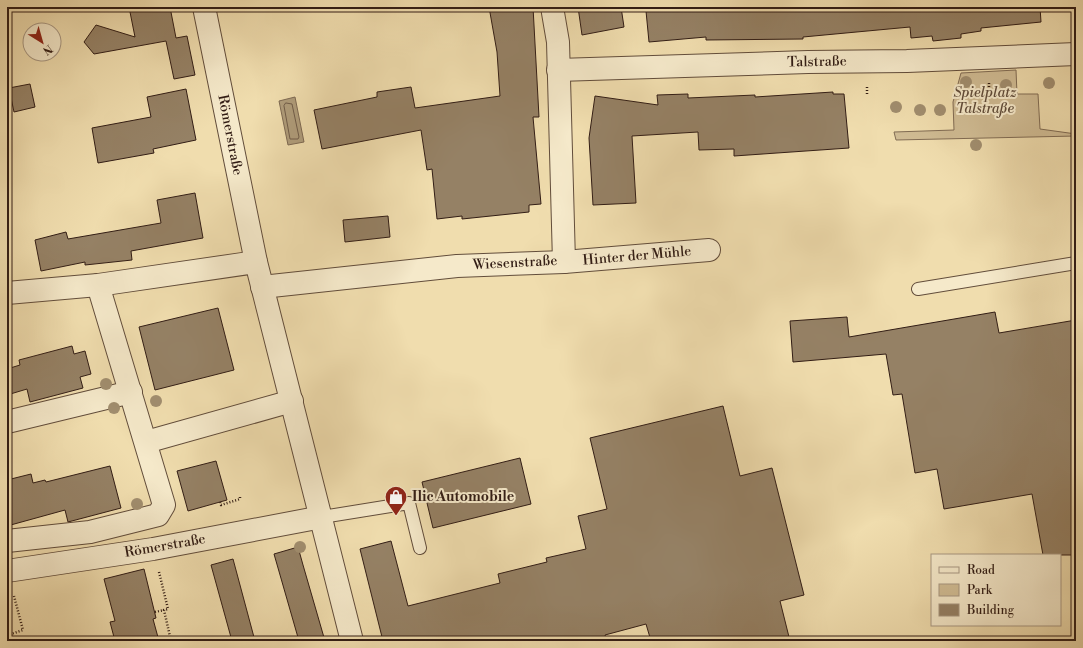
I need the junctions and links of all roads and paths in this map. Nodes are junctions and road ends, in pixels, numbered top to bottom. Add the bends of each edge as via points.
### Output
1 (204, 7) edge
2 (552, 7) edge
3 (1076, 54) edge
4 (558, 70) junction
5 (709, 250) dead end
6 (256, 262) junction
7 (564, 262) junction
8 (1076, 263) edge
9 (98, 284) junction
10 (262, 287) junction
11 (918, 289) dead end
12 (7, 293) edge
13 (131, 392) junction
14 (292, 401) junction
15 (7, 422) edge
16 (146, 442) junction
17 (240, 496) dead end
18 (220, 502) dead end
19 (322, 517) junction
20 (7, 541) edge
21 (420, 548) dead end
22 (153, 549) junction
23 (8, 570) edge
24 (164, 610) junction
25 (155, 612) dead end
26 (9, 634) edge
27 (12, 641) edge
28 (171, 641) edge
29 (352, 641) edge

1 - 6 street, Römerstraße
2 - 4 street, Wiesenstraße via 558,42
3 - 4 street, Talstraße
4 - 7 street, Wiesenstraße
5 - 7 street, Hinter der Mühle
6 - 9 street
6 - 10 street, Römerstraße
7 - 10 street, Wiesenstraße via 457,266
8 - 11 lane
9 - 12 street
9 - 13 street, Römerstraße
10 - 14 street, Römerstraße
13 - 15 street
13 - 16 street, Römerstraße
14 - 16 street
14 - 19 street, Römerstraße
16 - 20 street, Römerstraße via 164,505 158,515 90,532
17 - 18 path via 240,499 221,505
19 - 21 lane via 409,503
19 - 22 street, Römerstraße
19 - 29 street, Römerstraße
22 - 23 street, Römerstraße
22 - 24 path via 168,609
23 - 26 path via 23,630
24 - 25 path
24 - 28 path
26 - 27 path

